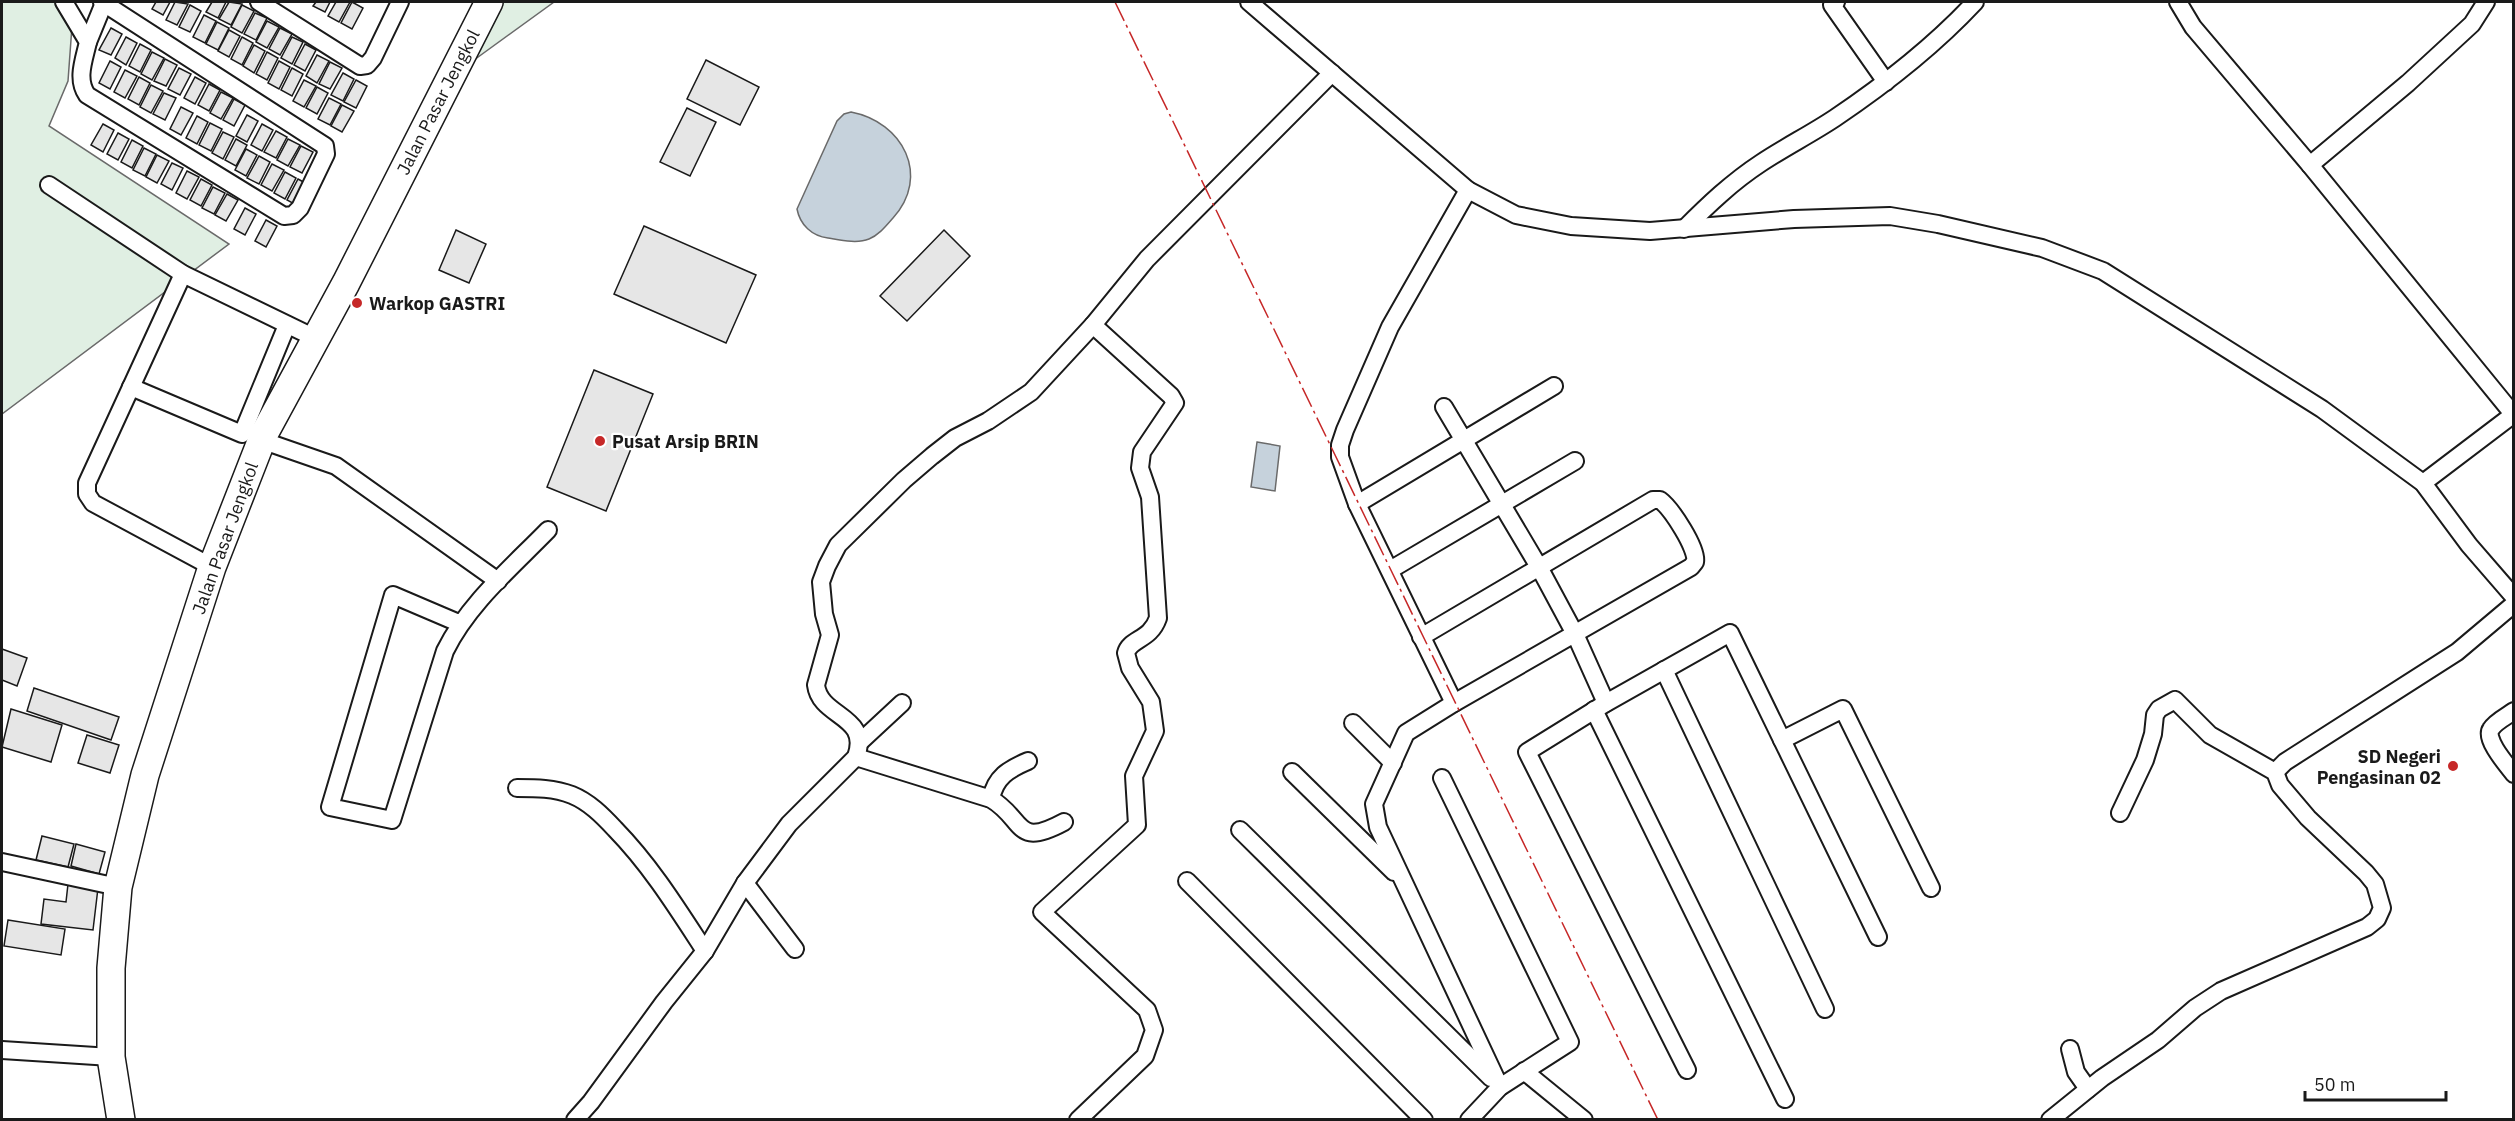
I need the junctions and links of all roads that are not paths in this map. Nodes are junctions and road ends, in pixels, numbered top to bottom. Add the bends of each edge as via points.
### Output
1 (64, 2) edge
2 (103, 2) edge
3 (260, 2) edge
4 (400, 2) edge
5 (489, 2) edge
6 (1249, 2) edge
7 (1976, 2) edge
8 (2178, 2) edge
9 (2486, 2) edge
10 (1832, 3) edge
11 (88, 42) junction
12 (1332, 73) junction
13 (1886, 82) junction
14 (2310, 165) junction
15 (49, 185) dead end
16 (1468, 190) junction
17 (1684, 229) junction
18 (183, 274) junction
19 (287, 325) junction
20 (1093, 325) junction
21 (315, 338) junction
22 (1554, 386) dead end
23 (131, 387) junction
24 (1444, 407) dead end
25 (2513, 414) edge
26 (261, 440) junction
27 (1464, 440) junction
28 (1575, 461) dead end
29 (2422, 483) junction
30 (1357, 504) junction
31 (1503, 505) junction
32 (548, 530) dead end
33 (212, 567) junction
34 (1539, 567) junction
35 (1390, 570) junction
36 (498, 581) junction
37 (2514, 597) edge
38 (2514, 604) edge
39 (461, 624) junction
40 (1575, 634) junction
41 (1421, 637) junction
42 (1664, 670) junction
43 (902, 703) dead end
44 (1454, 703) junction
45 (1600, 706) junction
46 (2514, 711) edge
47 (1353, 723) dead end
48 (1782, 740) junction
49 (858, 749) junction
50 (1028, 761) dead end
51 (1393, 763) junction
52 (1292, 772) dead end
53 (2275, 772) junction
54 (2514, 774) edge
55 (1442, 778) dead end
56 (517, 788) dead end
57 (991, 799) junction
58 (2120, 813) dead end
59 (1064, 822) dead end
60 (1240, 830) dead end
61 (2, 862) edge
62 (1403, 880) junction
63 (1187, 881) dead end
64 (745, 883) junction
65 (118, 887) junction
66 (1931, 888) dead end
67 (1878, 937) dead end
68 (795, 949) dead end
69 (705, 951) junction
70 (1825, 1009) dead end
71 (2070, 1049) dead end
72 (2, 1050) edge
73 (111, 1057) junction
74 (1687, 1070) dead end
75 (1524, 1071) junction
76 (1500, 1087) junction
77 (2088, 1089) junction
78 (1785, 1099) dead end
79 (121, 1119) edge
80 (575, 1119) edge
81 (1078, 1119) edge
82 (1424, 1119) edge
83 (1470, 1119) edge
84 (1584, 1119) edge
85 (2050, 1119) edge

1 - 11 street
2 - 11 street
2 - 11 street via 325,146 326,154 300,208 293,215 284,216 87,95 81,86 81,76
3 - 4 street via 360,66 373,58
5 - 21 main road, Jalan Pasar Jengkol
6 - 12 street
7 - 13 street via 1944,35
8 - 14 street via 2193,27
9 - 14 street via 2472,24
10 - 13 street
12 - 16 street
12 - 20 street via 1147,259
13 - 17 street via 1759,164
14 - 25 street
15 - 18 street
16 - 17 street via 1501,208 1543,222 1650,231
16 - 30 street via 1390,327 1345,430 1340,457
17 - 29 street via 1794,219 1890,216 1998,237 2081,261 2135,290 2322,409
18 - 19 street
18 - 23 street
19 - 21 street
19 - 23 street via 242,434
20 - 49 street via 1031,392 955,438 904,480 838,545 826,566 821,594 830,635 817,693 856,731
20 - 81 street via 1175,404 1139,461 1150,497 1158,618 1151,633 1131,645 1126,654 1150,702 1155,731 1134,776 1137,825 1042,912 1147,1010 1154,1030 1145,1056
21 - 26 main road, Jalan Pasar Jengkol
22 - 27 street
23 - 33 street via 87,483 87,494 93,503
24 - 27 street
25 - 29 street
26 - 33 main road, Jalan Pasar Jengkol
26 - 36 street via 336,466
27 - 30 street
27 - 31 street
28 - 31 street
29 - 37 street
30 - 35 street
31 - 34 street
31 - 35 street
32 - 36 street
33 - 65 main road, Jalan Pasar Jengkol via 145,775
34 - 40 street
34 - 40 street via 1653,500 1660,500 1669,508 1695,551 1691,567
34 - 41 street
35 - 41 street
36 - 39 street
38 - 53 street via 2457,652
39 - 39 street via 393,595 330,807 392,820 445,651
40 - 44 street
40 - 45 street
41 - 44 street
42 - 45 street
42 - 48 street via 1730,633
42 - 70 street
43 - 49 street
44 - 51 street via 1406,733
45 - 74 street via 1527,752
45 - 78 street
46 - 54 street via 2489,733 2490,741
47 - 51 street
48 - 66 street via 1843,709
48 - 67 street
49 - 57 street
49 - 64 street via 789,824
50 - 57 street via 998,779
51 - 62 street via 1374,804 1378,827
52 - 62 street
53 - 58 street via 2210,735 2182,706 2171,701 2155,715 2145,760
53 - 77 street via 2280,785 2308,818 2375,884 2382,908 2377,919 2367,927 2221,992
55 - 75 street via 1570,1042
56 - 69 street via 558,790 579,798 598,812 648,865
57 - 59 street via 1016,825 1030,832 1044,832
60 - 76 street
61 - 65 street
62 - 76 street
63 - 82 street
64 - 68 street
64 - 69 street
65 - 73 main road, Jalan Pasar Jengkol via 111,968
69 - 80 street
71 - 77 street via 2076,1072
72 - 73 street
73 - 79 main road, Jalan Pasar Jengkol
75 - 76 street
75 - 84 street
76 - 83 street
77 - 85 street

